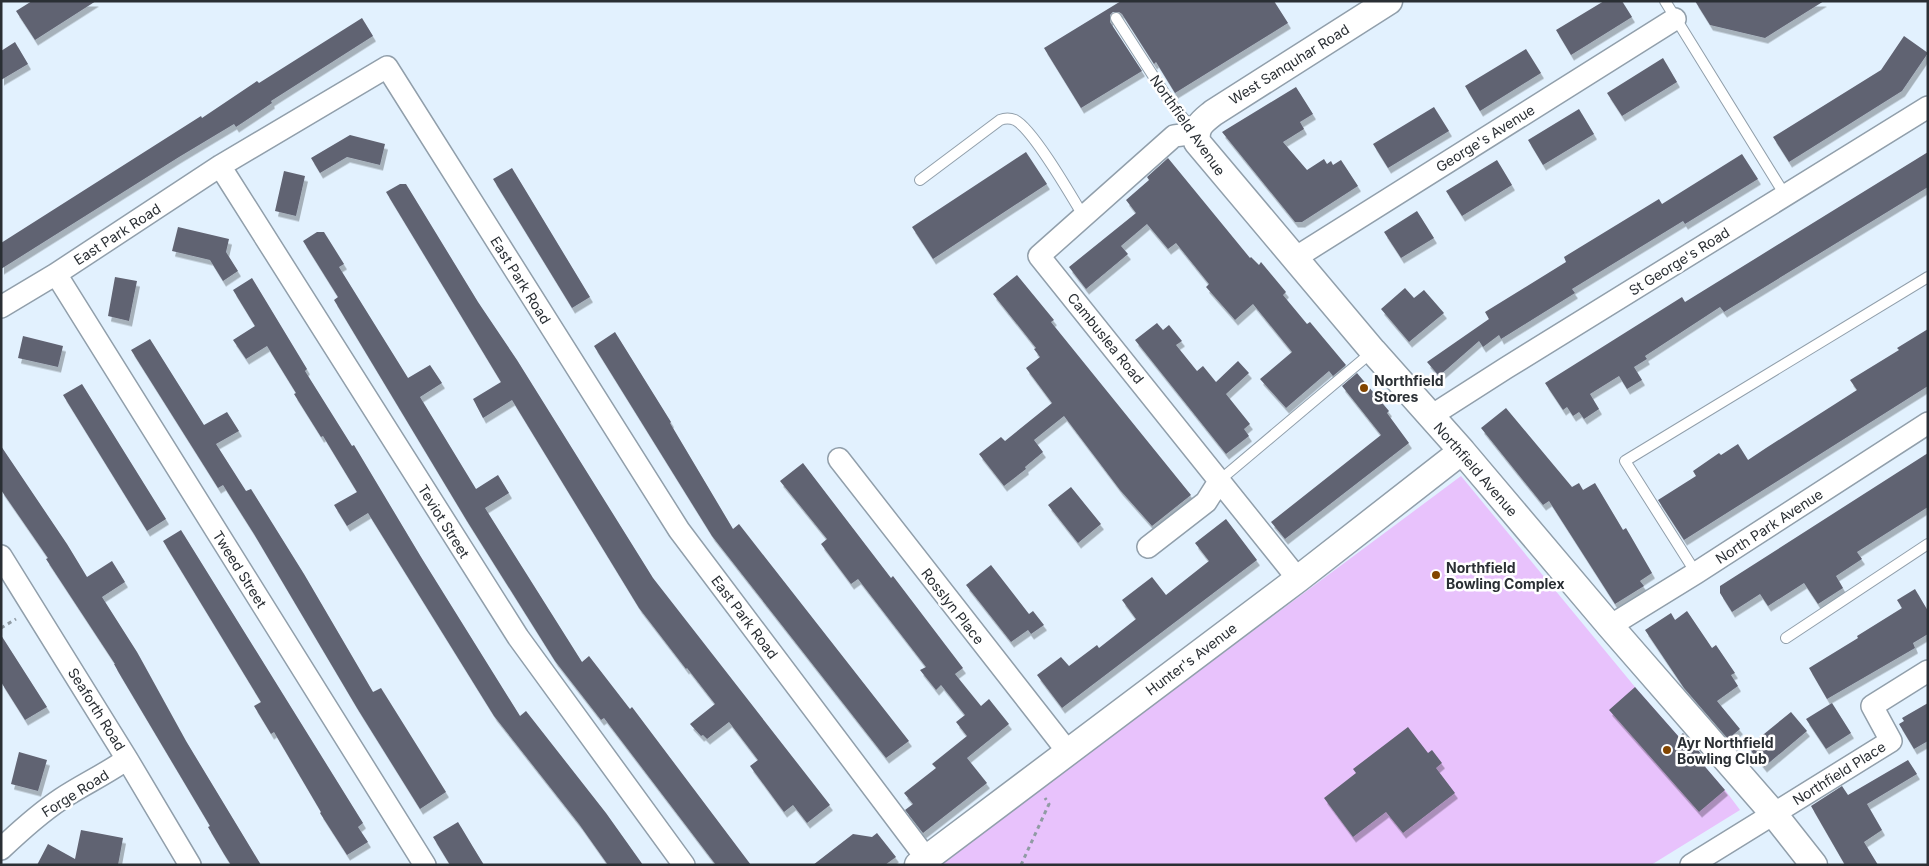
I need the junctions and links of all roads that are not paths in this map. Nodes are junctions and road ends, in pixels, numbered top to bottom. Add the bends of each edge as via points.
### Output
1 (1389, 1) edge
2 (1670, 10) edge
3 (1116, 18) dead end
4 (1928, 107) edge
5 (1196, 133) junction
6 (220, 166) junction
7 (920, 180) dead end
8 (1785, 195) junction
9 (1082, 212) junction
10 (1295, 258) junction
11 (56, 274) junction
12 (1928, 277) edge
13 (1, 307) edge
14 (1373, 351) junction
15 (1431, 416) junction
16 (1928, 423) edge
17 (1462, 451) junction
18 (839, 460) dead end
19 (1220, 480) junction
20 (1928, 544) edge
21 (1148, 547) dead end
22 (1, 556) edge
23 (1696, 573) junction
24 (1298, 579) junction
25 (1610, 626) junction
26 (1786, 638) dead end
27 (1928, 670) edge
28 (1068, 752) junction
29 (127, 759) junction
30 (1774, 813) junction
31 (1, 849) edge
32 (922, 862) edge
33 (190, 865) edge
34 (425, 865) edge
35 (684, 865) edge
36 (1691, 865) edge
37 (1814, 865) edge

1 - 5 street, West Sanquhar Road via 1213,113 1201,122
2 - 8 lane
2 - 10 street, George's Avenue
3 - 5 lane, Northfield Avenue via 1170,102
4 - 8 street, St George's Road
5 - 9 street, Cambuslea Road via 1174,136
5 - 10 street, Northfield Avenue via 1197,142 1206,155
6 - 11 street, East Park Road
6 - 32 street, East Park Road via 387,67 679,530
6 - 35 street, Teviot Street via 518,637
7 - 9 lane via 1006,118 1021,125
8 - 15 street, St George's Road
9 - 19 street, Cambuslea Road via 1039,256
10 - 14 street, Northfield Avenue
11 - 13 street, East Park Road
11 - 34 street, Tweed Street
12 - 23 lane via 1624,461
14 - 15 street, Northfield Avenue
14 - 19 lane
15 - 17 street, Northfield Avenue
16 - 23 street, North Park Avenue
17 - 24 street, Hunter's Avenue
17 - 25 street, Northfield Avenue
18 - 28 street, Rosslyn Place
19 - 21 street via 1206,502
19 - 24 street, Cambuslea Road
20 - 26 lane
22 - 29 street, Seaforth Road
23 - 25 street, North Park Avenue
24 - 28 street, Hunter's Avenue
25 - 30 street, Northfield Avenue
27 - 30 street, Northfield Place via 1872,706 1891,741
28 - 32 street, Hunter's Avenue
29 - 31 street, Forge Road via 61,799
29 - 33 street, Seaforth Road
30 - 36 street
30 - 37 street, Northfield Avenue

